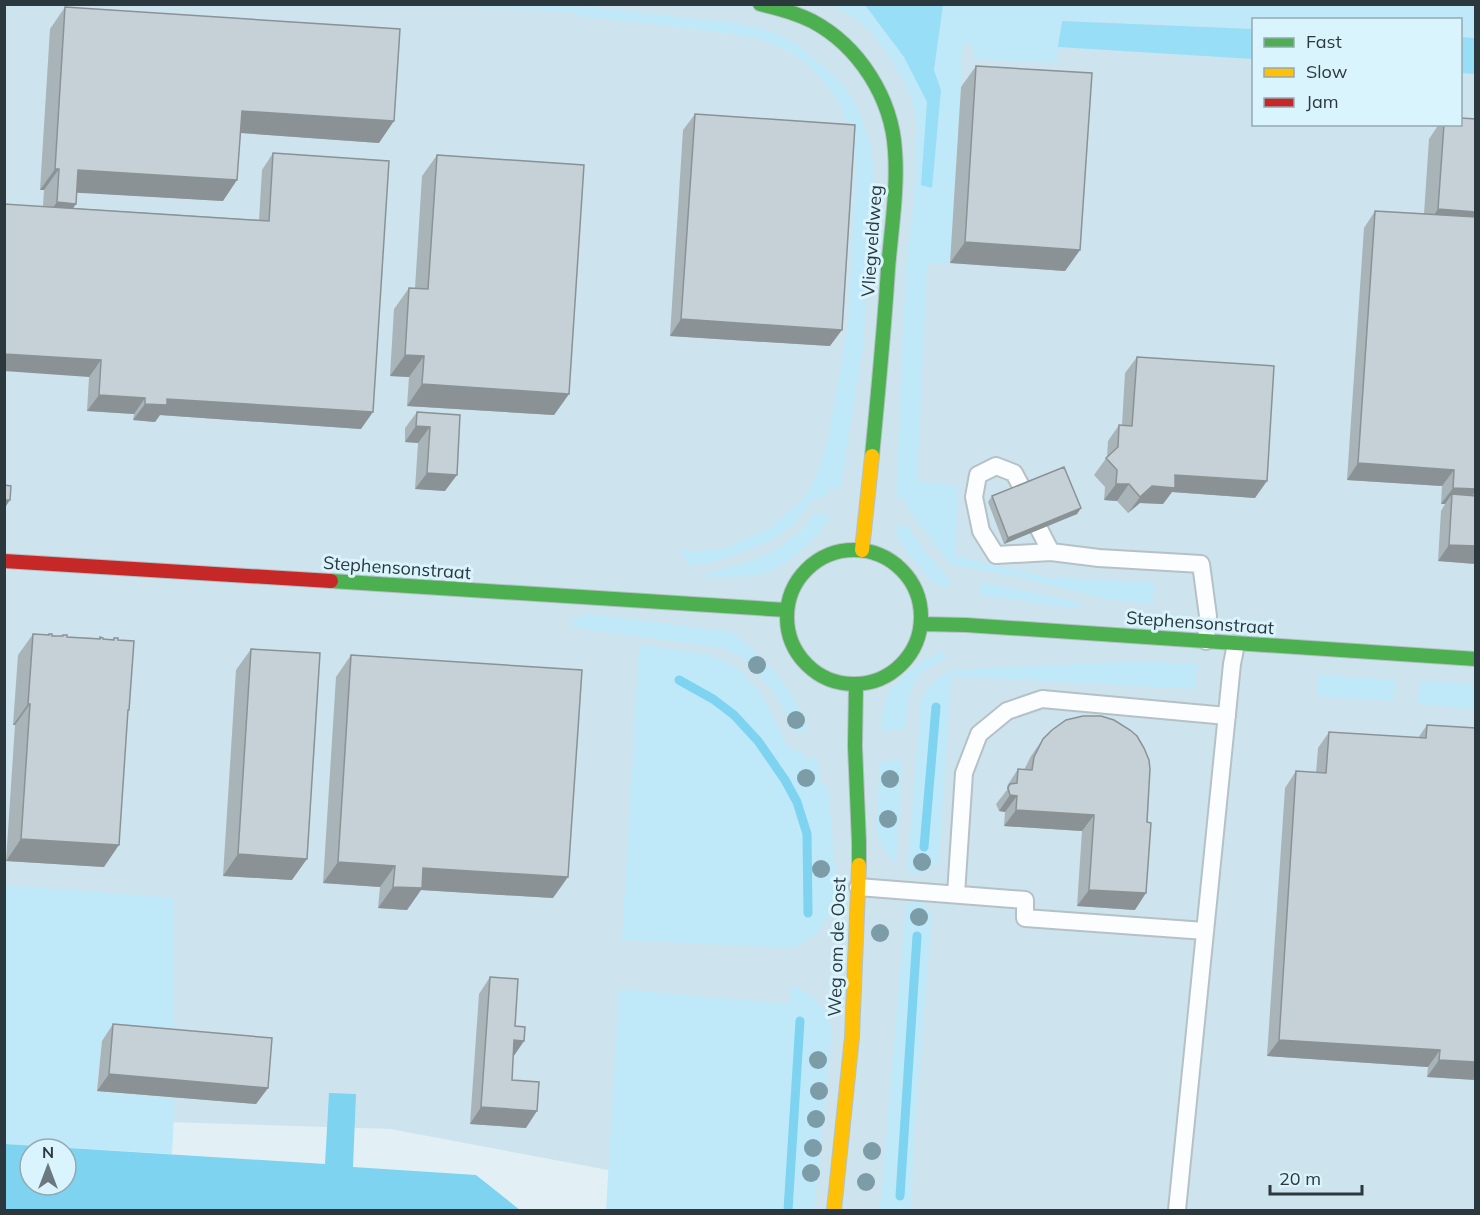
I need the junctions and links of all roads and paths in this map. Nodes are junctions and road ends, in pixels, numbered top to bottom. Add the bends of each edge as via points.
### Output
1 (760, 4) edge
2 (1022, 488) edge
3 (1039, 529) edge
4 (862, 550) junction
5 (1051, 552) junction
6 (4, 561) edge
7 (786, 610) junction
8 (922, 624) junction
9 (1206, 641) junction
10 (1236, 644) junction
11 (1476, 659) edge
12 (855, 685) junction
13 (1227, 716) junction
14 (858, 887) junction
15 (956, 894) junction
16 (1205, 931) junction
17 (834, 1210) edge
18 (1177, 1210) edge

1 - 4 main road, Vliegveldweg via 794,12 837,37 867,71 890,121 895,180
2 - 5 lane via 1014,473 996,466 978,475 974,496 981,531 996,555
3 - 5 lane
4 - 7 main road via 835,552 811,564 794,585
4 - 8 main road via 887,558 907,574 919,598
5 - 9 lane via 1201,564 1208,616
6 - 7 main road, Stephensonstraat
7 - 12 main road via 793,648 799,655 819,676
8 - 9 main road, Stephensonstraat
8 - 12 main road via 915,648 900,668 879,681
9 - 10 main road, Stephensonstraat
10 - 11 main road, Stephensonstraat
10 - 13 lane
12 - 14 main road, Weg om de Oost
13 - 15 lane via 1042,699 1007,711 979,734 964,773
13 - 16 lane
14 - 15 lane
14 - 17 main road, Weg om de Oost via 852,1037
15 - 16 lane via 1025,900 1025,918
16 - 18 lane

